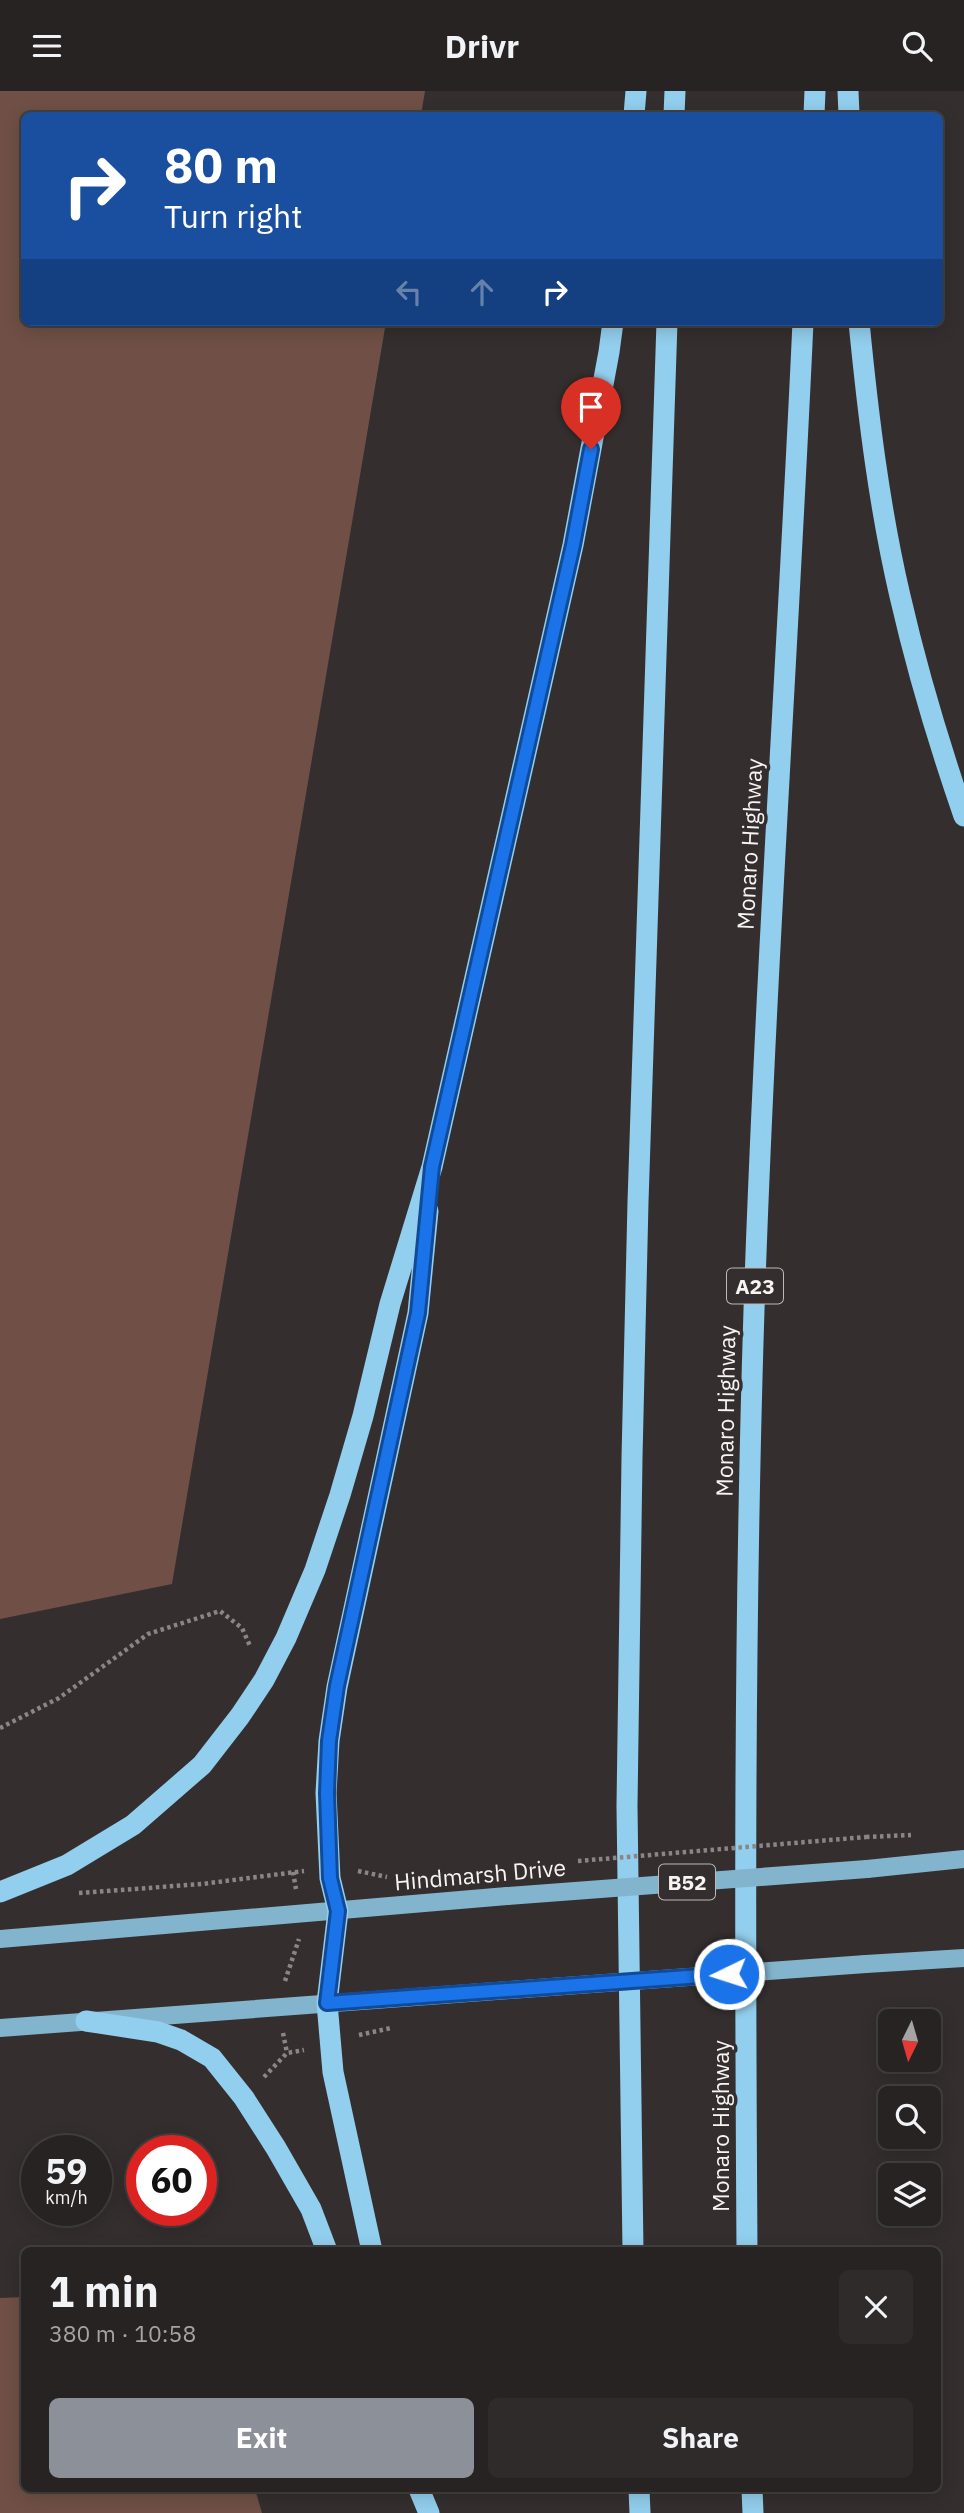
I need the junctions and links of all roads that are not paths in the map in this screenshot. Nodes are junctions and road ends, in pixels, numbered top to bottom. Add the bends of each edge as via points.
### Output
1 (636, 91) edge
2 (675, 91) edge
3 (815, 91) edge
4 (848, 91) edge
5 (634, 112) edge
6 (674, 112) edge
7 (814, 112) edge
8 (849, 112) edge
9 (612, 326) edge
10 (667, 326) edge
11 (803, 326) edge
12 (859, 326) edge
13 (964, 816) edge
14 (432, 1167) junction
15 (964, 1859) edge
16 (0, 1892) edge
17 (338, 1911) junction
18 (0, 1939) edge
19 (964, 1958) edge
20 (327, 2003) junction
21 (86, 2021) junction
22 (0, 2028) edge
23 (325, 2247) edge
24 (371, 2247) edge
25 (633, 2247) edge
26 (747, 2247) edge
27 (422, 2492) edge
28 (639, 2492) edge
29 (752, 2492) edge
30 (429, 2513) edge
31 (640, 2513) edge
32 (753, 2513) edge

1 - 5 highway
2 - 6 highway
3 - 7 highway
4 - 8 highway
9 - 14 highway via 573,545
10 - 25 highway via 632,1458 627,1805
11 - 26 highway, Monaro Highway / A23 via 754,1313 747,1639
12 - 13 highway via 867,402 899,595
14 - 16 highway via 340,1495 315,1570 264,1679 202,1765 133,1825 67,1865
14 - 17 highway via 418,1313 331,1727 327,1793 330,1870
15 - 17 main road, Hindmarsh Drive / B52, bridge
17 - 18 main road, Hindmarsh Drive / B52
17 - 20 highway
19 - 20 main road, bridge
20 - 21 main road
20 - 24 highway via 333,2072
21 - 22 main road
21 - 23 highway via 158,2032 212,2058 244,2098 311,2209
27 - 30 highway
28 - 31 highway
29 - 32 highway

